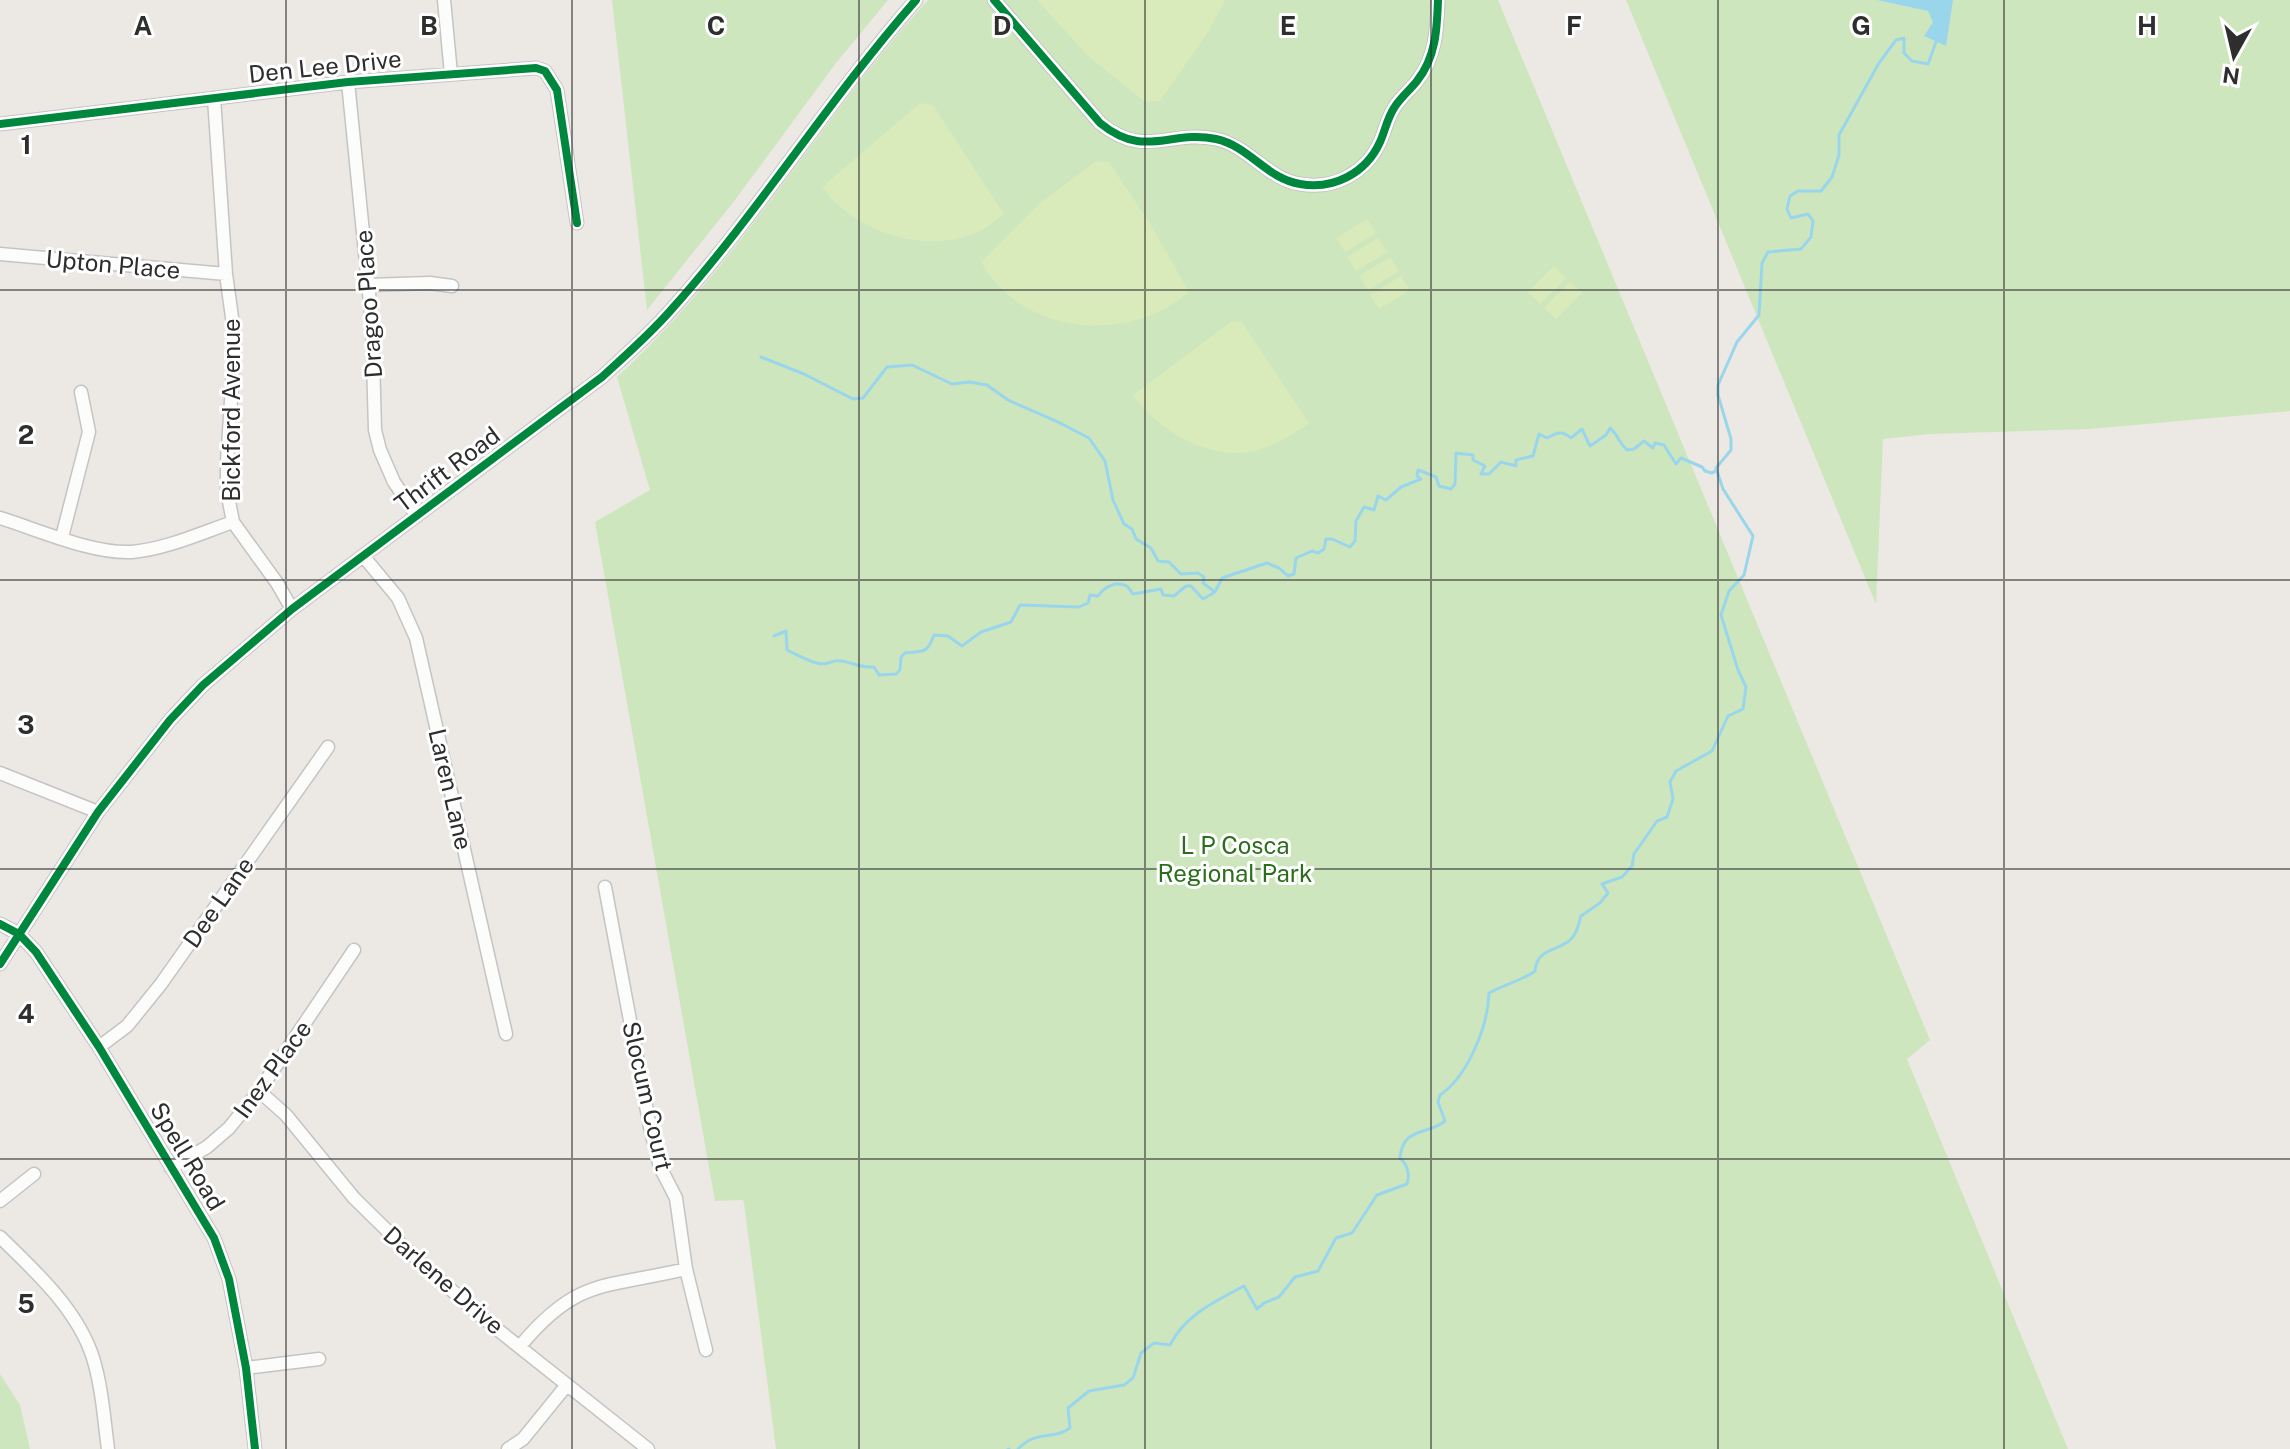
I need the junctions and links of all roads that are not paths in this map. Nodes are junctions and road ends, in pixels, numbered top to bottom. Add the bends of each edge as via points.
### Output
1 (444, 0) edge
2 (916, 0) edge
3 (994, 0) edge
4 (1005, 0) edge
5 (1438, 0) edge
6 (1006, 14) junction
7 (451, 74) junction
8 (348, 82) junction
9 (214, 98) junction
10 (0, 124) edge
11 (577, 223) dead end
12 (0, 254) edge
13 (226, 274) junction
14 (368, 285) junction
15 (452, 286) dead end
16 (81, 392) dead end
17 (417, 516) junction
18 (0, 518) edge
19 (233, 522) junction
20 (62, 537) junction
21 (364, 557) junction
22 (292, 609) junction
23 (328, 747) dead end
24 (0, 773) edge
25 (98, 812) junction
26 (605, 887) dead end
27 (0, 924) edge
28 (19, 934) junction
29 (354, 950) dead end
30 (0, 964) edge
31 (506, 1034) dead end
32 (99, 1047) junction
33 (259, 1091) junction
34 (171, 1168) junction
35 (34, 1174) dead end
36 (0, 1201) edge
37 (0, 1237) edge
38 (686, 1269) junction
39 (521, 1345) junction
40 (706, 1350) dead end
41 (319, 1359) dead end
42 (246, 1368) junction
43 (566, 1386) junction
44 (108, 1449) edge
45 (255, 1449) edge
46 (508, 1449) edge
47 (648, 1449) edge

1 - 7 street
2 - 17 street, Thrift Road via 695,283 646,337 602,377
3 - 6 street
4 - 6 street
5 - 6 street via 1430,62 1393,108 1368,164 1319,186 1278,178 1219,140 1198,136 1146,143 1118,136 1100,123
7 - 8 street, Den Lee Drive
7 - 11 street, Den Lee Drive via 545,71 559,99
8 - 9 street, Den Lee Drive
8 - 14 street, Dragoo Place
9 - 10 street, Den Lee Drive
9 - 13 street, Bickford Avenue
12 - 13 street, Upton Place
13 - 19 street, Bickford Avenue via 236,357 226,476
14 - 15 street
14 - 17 street, Dragoo Place via 375,430 388,469
16 - 20 street via 89,432
17 - 21 street, Thrift Road
18 - 20 street
19 - 20 street via 135,551
19 - 22 street, Bickford Avenue
21 - 22 street, Thrift Road
21 - 31 street, Laren Lane via 398,598 416,638
22 - 25 street, Thrift Road via 203,685
23 - 32 street, Dee Lane via 161,984 127,1026
24 - 25 street
25 - 28 street, Thrift Road
26 - 38 street, Slocum Court via 650,1127 660,1167 676,1198
27 - 28 street, Spell Road
28 - 30 street, Thrift Road
28 - 32 street, Spell Road
29 - 33 street, Inez Place
32 - 34 street, Spell Road
33 - 34 street, Inez Place via 220,1137
33 - 39 street, Darlene Drive via 380,1224 478,1314
34 - 42 street, Spell Road via 225,1262
35 - 36 street
37 - 44 street via 54,1291 93,1356
38 - 39 street via 584,1291 546,1317
38 - 40 street, Slocum Court
39 - 43 street, Darlene Drive
41 - 42 street
42 - 45 street, Spell Road
43 - 46 street via 523,1439
43 - 47 street, Darlene Drive

